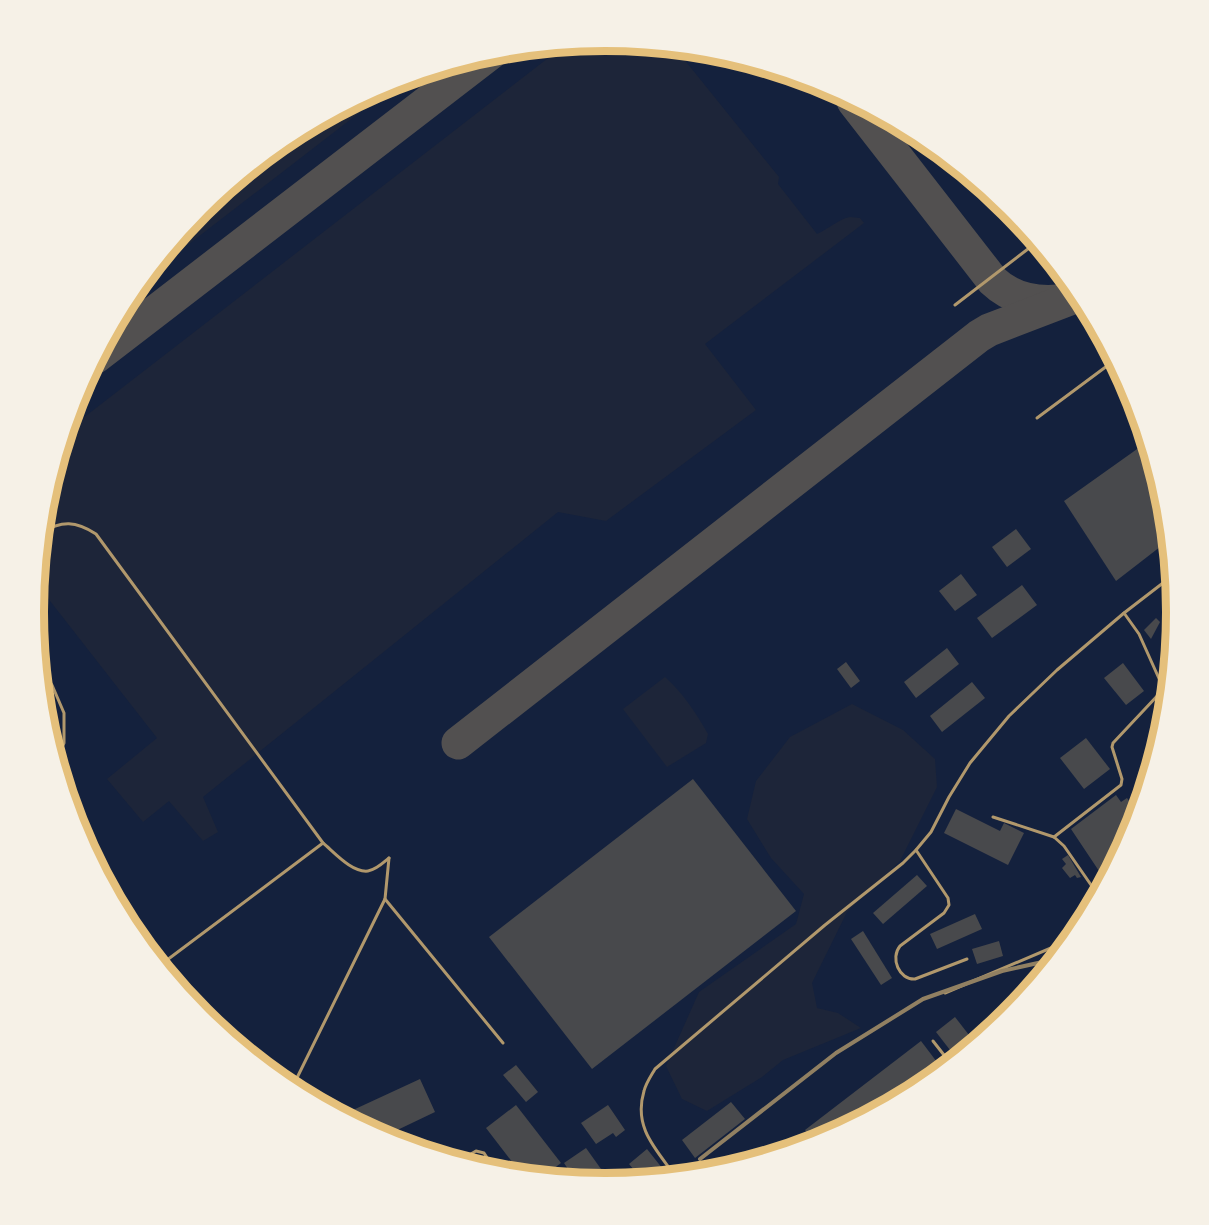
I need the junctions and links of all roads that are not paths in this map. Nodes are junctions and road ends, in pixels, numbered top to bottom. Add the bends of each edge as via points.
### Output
1 (1029, 247) edge
2 (955, 305) dead end
3 (1108, 365) edge
4 (1037, 418) dead end
5 (50, 528) edge
6 (1164, 582) edge
7 (1124, 613) junction
8 (47, 678) edge
9 (1161, 684) edge
10 (1160, 692) edge
11 (61, 750) edge
12 (993, 817) dead end
13 (1054, 837) junction
14 (323, 843) junction
15 (916, 850) junction
16 (1093, 888) edge
17 (385, 899) junction
18 (1056, 946) edge
19 (967, 959) dead end
20 (165, 961) edge
21 (945, 993) dead end
22 (933, 1041) dead end
23 (503, 1043) dead end
24 (946, 1058) edge
25 (296, 1081) edge
26 (467, 1156) edge
27 (490, 1162) edge
28 (671, 1170) edge

1 - 2 lane
3 - 4 lane
5 - 14 lane via 63,524 84,526 96,534
6 - 7 lane
7 - 9 lane via 1139,634
7 - 15 lane via 1009,716 970,763 931,832
8 - 11 lane via 64,713
10 - 13 lane via 1113,743 1121,785
12 - 13 lane
13 - 16 lane
14 - 17 lane via 355,870 375,869 389,858
14 - 20 lane
15 - 19 lane via 949,905 896,951 894,958 902,976 915,979
15 - 28 lane via 655,1069 644,1090 640,1113 646,1134
17 - 23 lane
17 - 25 lane
18 - 21 lane
22 - 24 lane
26 - 27 lane via 476,1151 484,1153

